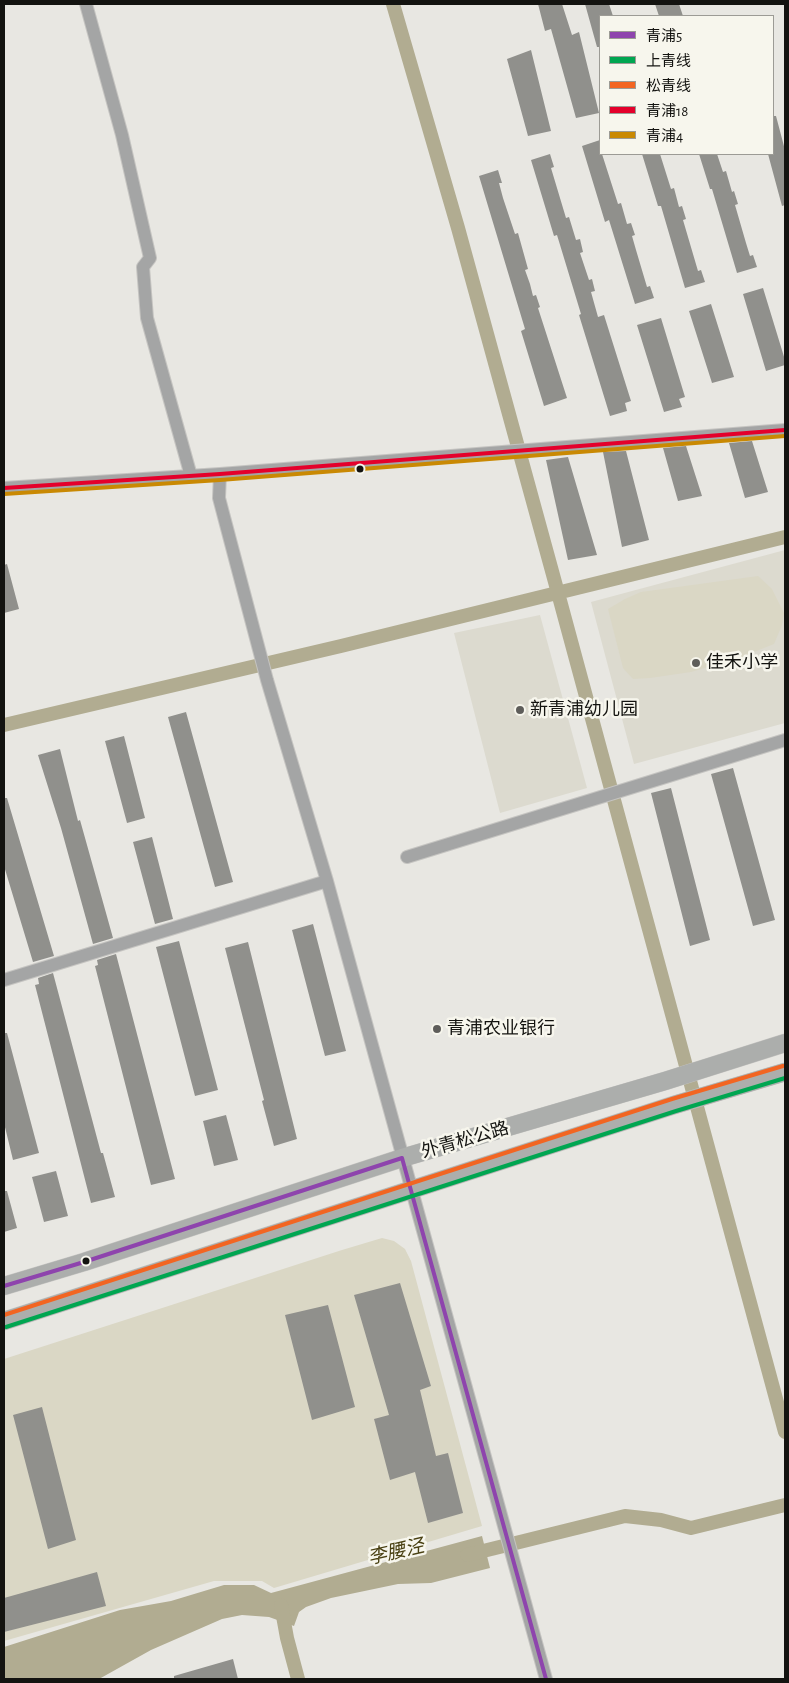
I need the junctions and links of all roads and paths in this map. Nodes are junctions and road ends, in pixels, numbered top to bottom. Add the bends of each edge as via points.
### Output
1 (86, 4) edge
2 (785, 430) edge
3 (220, 474) junction
4 (191, 476) junction
5 (4, 488) edge
6 (785, 740) edge
7 (406, 856) dead end
8 (327, 881) junction
9 (4, 980) edge
10 (785, 1043) edge
11 (785, 1072) edge
12 (402, 1158) junction
13 (412, 1190) junction
14 (4, 1286) edge
15 (4, 1321) edge
16 (546, 1679) edge

1 - 4 street via 122,135 150,258 143,267 147,318
2 - 3 street
3 - 4 street
3 - 8 street via 219,498 258,647
4 - 5 street
6 - 7 street
8 - 9 street
8 - 12 street
10 - 12 main road, 外青松公路
11 - 13 main road, 外青松公路
12 - 13 street
12 - 14 main road, 外青松公路
13 - 15 main road, 外青松公路
13 - 16 street

